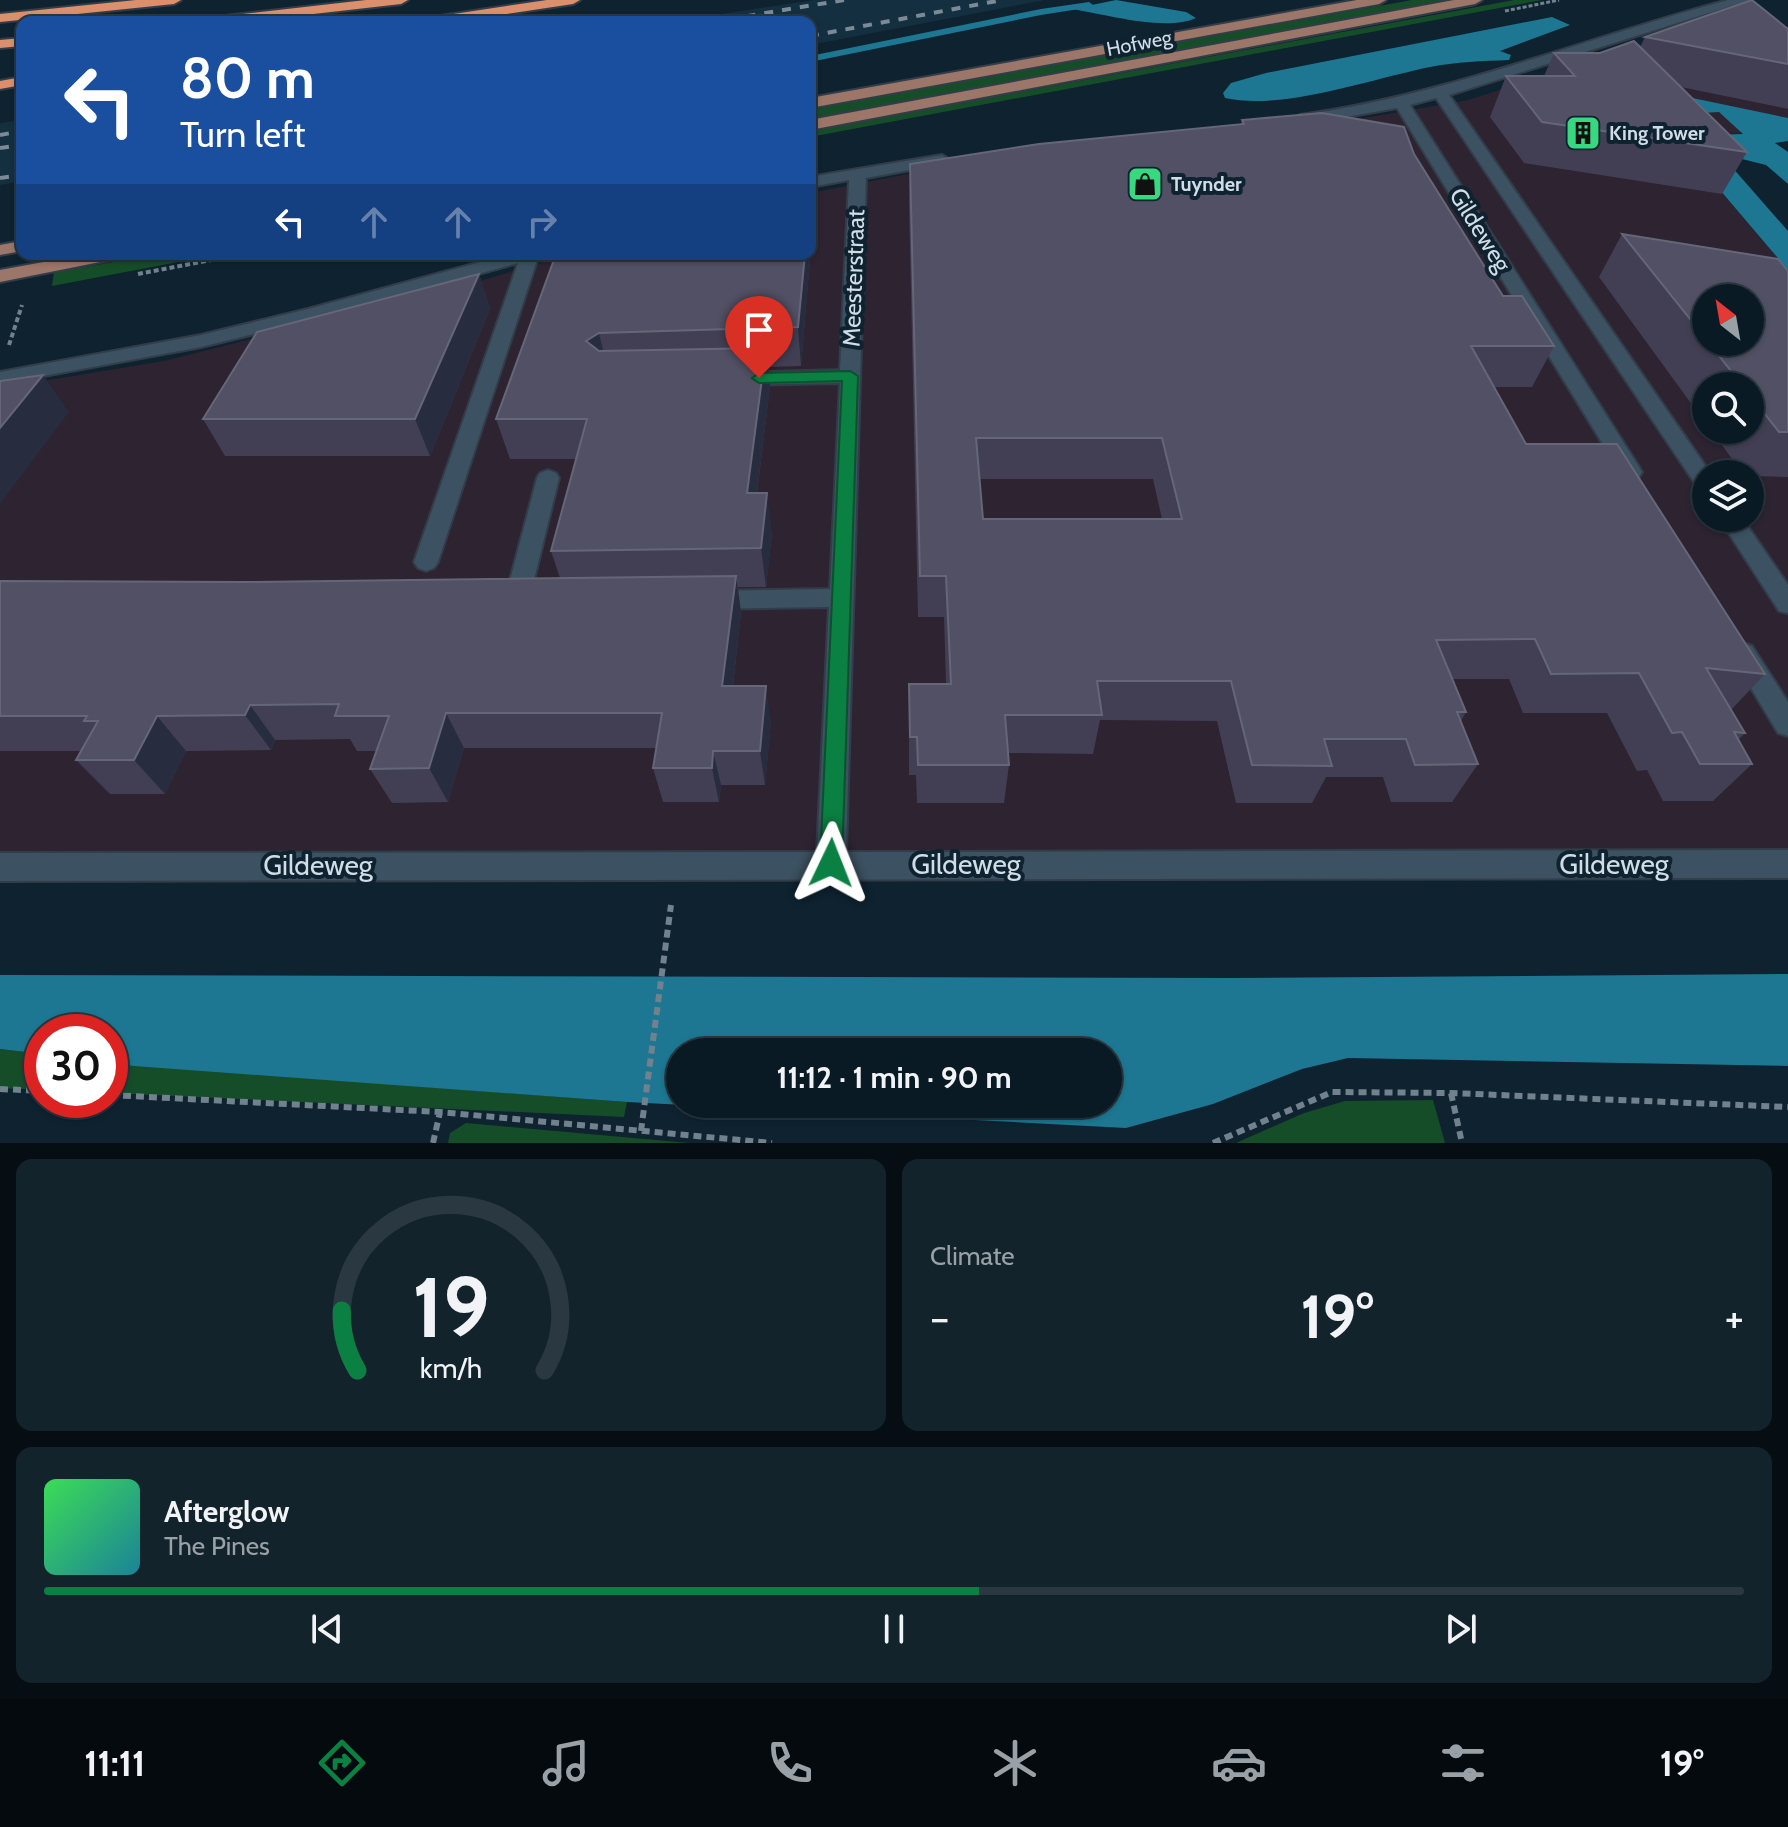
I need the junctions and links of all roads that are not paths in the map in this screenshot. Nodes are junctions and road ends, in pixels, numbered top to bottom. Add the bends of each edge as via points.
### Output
1 (174, 0) edge
2 (401, 0) edge
3 (573, 0) edge
4 (1379, 0) edge
5 (1475, 0) edge
6 (1743, 0) edge
7 (19, 16) edge
8 (260, 16) edge
9 (467, 16) edge
10 (1439, 91) junction
11 (1400, 101) junction
12 (816, 102) edge
13 (1277, 122) edge
14 (816, 124) edge
15 (962, 157) edge
16 (858, 173) junction
17 (816, 181) edge
18 (84, 260) edge
19 (508, 260) edge
20 (528, 260) edge
21 (0, 276) edge
22 (850, 376) junction
23 (0, 378) edge
24 (714, 379) edge
25 (1692, 462) edge
26 (548, 478) dead end
27 (1644, 494) edge
28 (1739, 532) edge
29 (426, 562) dead end
30 (842, 598) junction
31 (687, 600) edge
32 (547, 602) edge
33 (1788, 604) edge
34 (1729, 630) edge
35 (1788, 725) edge
36 (831, 863) junction
37 (1788, 864) edge
38 (0, 867) edge

1 - 7 highway
2 - 8 highway
3 - 9 highway
4 - 12 main road, Hofweg
5 - 14 main road, Hofweg
6 - 10 street
10 - 11 street
10 - 25 street, Gildeweg
11 - 13 street
11 - 27 street, Gildeweg
15 - 16 street
16 - 17 street
16 - 22 street, Meesterstraat
18 - 21 main road
19 - 23 street via 201,341
20 - 29 street
22 - 24 street
22 - 30 street, Meesterstraat
26 - 32 street via 516,603
28 - 33 street
30 - 31 street
30 - 36 street, Meesterstraat
34 - 35 street
36 - 37 street, Gildeweg
36 - 38 street, Gildeweg

